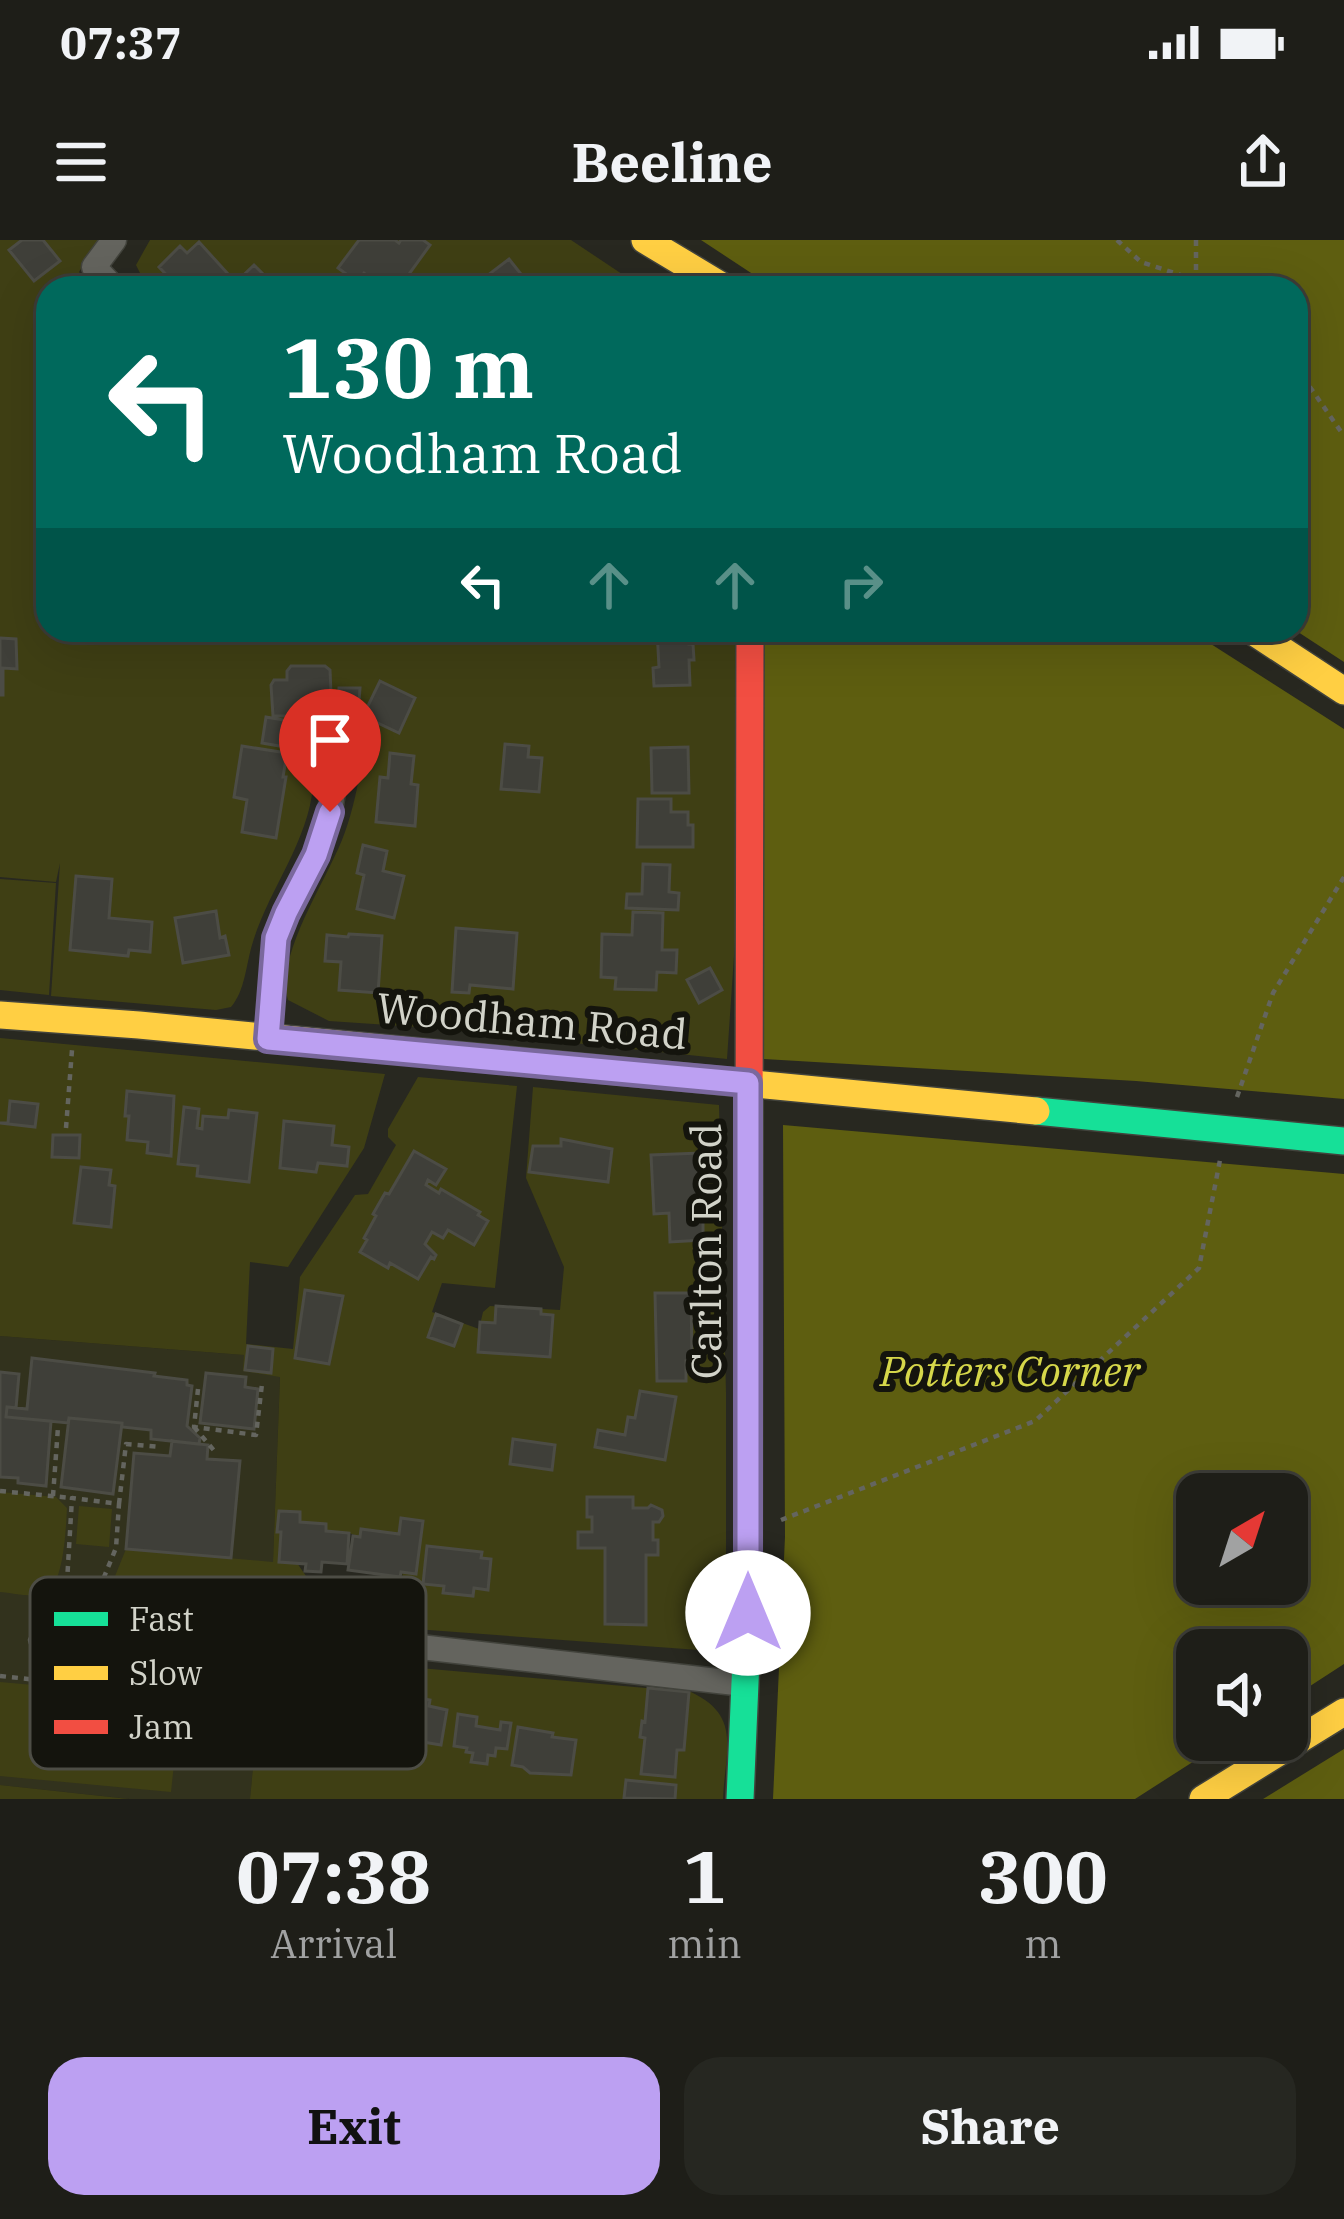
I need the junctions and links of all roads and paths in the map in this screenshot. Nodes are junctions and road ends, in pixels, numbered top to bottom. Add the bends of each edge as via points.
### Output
1 (113, 240) edge
2 (645, 240) edge
3 (1117, 240) edge
4 (1196, 240) edge
5 (102, 276) edge
6 (684, 276) edge
7 (1184, 276) edge
8 (1196, 276) edge
9 (1308, 384) edge
10 (1344, 436) edge
11 (750, 642) edge
12 (1269, 642) edge
13 (1344, 691) edge
14 (338, 767) dead end
15 (1344, 877) edge
16 (0, 1015) edge
17 (76, 1021) junction
18 (268, 1039) junction
19 (748, 1083) junction
20 (66, 1128) dead end
21 (1226, 1129) junction
22 (1344, 1141) edge
23 (262, 1384) dead end
24 (198, 1388) dead end
25 (58, 1426) dead end
26 (194, 1427) junction
27 (161, 1447) dead end
28 (218, 1454) dead end
29 (0, 1491) edge
30 (53, 1496) junction
31 (72, 1498) junction
32 (119, 1504) junction
33 (748, 1533) junction
34 (68, 1577) edge
35 (104, 1577) edge
36 (426, 1658) edge
37 (0, 1676) edge
38 (30, 1679) edge
39 (744, 1684) junction
40 (1344, 1712) edge
41 (740, 1799) edge
42 (1204, 1799) edge

1 - 5 street via 94,268
2 - 6 street
3 - 7 path via 1141,262
4 - 8 path
9 - 10 path
11 - 19 street, Carlton Road
12 - 13 street
14 - 18 street via 316,855 276,938
15 - 21 path via 1273,993
16 - 17 street, Woodham Road
17 - 18 street, Woodham Road
17 - 20 path
18 - 19 street, Woodham Road
19 - 21 street, Woodham Road
19 - 33 street, Carlton Road
21 - 22 street, Woodham Road
21 - 33 path via 1199,1268 1035,1421
23 - 26 path via 256,1435
24 - 26 path
25 - 30 path
26 - 28 path
27 - 32 path via 126,1444
29 - 30 path
30 - 31 path
31 - 32 path
31 - 34 path
32 - 35 path
33 - 39 street, Carlton Road
36 - 39 street
37 - 38 path
39 - 41 street, Carlton Road
40 - 42 street

